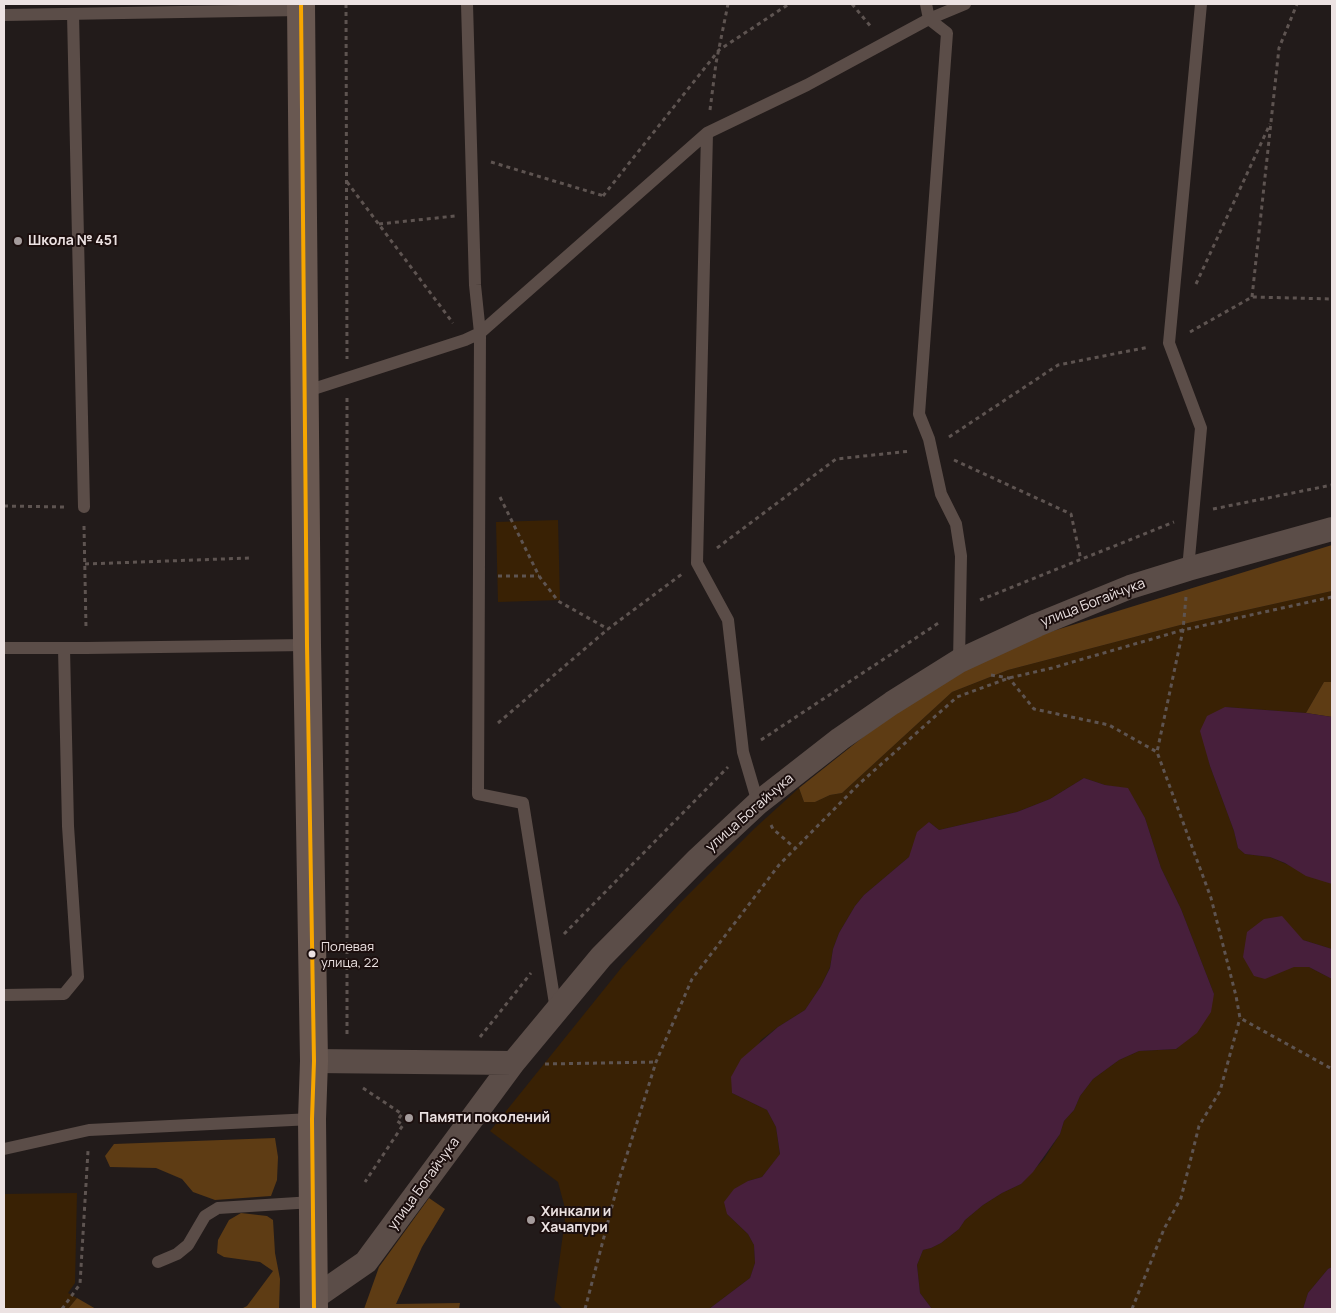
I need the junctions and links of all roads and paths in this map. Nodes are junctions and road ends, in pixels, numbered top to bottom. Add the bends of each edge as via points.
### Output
1 (346, 4) edge
2 (467, 4) edge
3 (728, 4) edge
4 (789, 4) edge
5 (852, 4) edge
6 (926, 4) edge
7 (965, 4) edge
8 (1201, 4) edge
9 (1297, 4) edge
10 (301, 7) edge
11 (73, 14) junction
12 (4, 15) edge
13 (929, 19) junction
14 (884, 43) junction
15 (719, 50) junction
16 (1271, 122) junction
17 (707, 133) junction
18 (471, 156) junction
19 (347, 182) junction
20 (602, 196) junction
21 (627, 203) junction
22 (472, 215) junction
23 (378, 224) junction
24 (1193, 290) dead end
25 (1252, 297) junction
26 (1332, 299) edge
27 (480, 333) junction
28 (465, 340) junction
29 (1168, 344) junction
30 (347, 378) junction
31 (304, 392) junction
32 (931, 449) junction
33 (479, 454) junction
34 (4, 506) edge
35 (84, 507) junction
36 (1332, 529) edge
37 (250, 558) dead end
38 (1081, 560) dead end
39 (697, 563) junction
40 (85, 564) junction
41 (1188, 568) junction
42 (478, 576) junction
43 (539, 576) junction
44 (1332, 597) edge
45 (608, 629) junction
46 (1183, 630) junction
47 (307, 645) junction
48 (4, 648) edge
49 (64, 648) junction
50 (86, 648) junction
51 (960, 661) junction
52 (1009, 678) junction
53 (477, 741) junction
54 (1157, 752) junction
55 (758, 803) junction
56 (796, 848) junction
57 (4, 995) edge
58 (556, 1010) junction
59 (1240, 1018) junction
60 (347, 1044) dead end
61 (314, 1061) junction
62 (656, 1062) junction
63 (513, 1063) junction
64 (1332, 1069) edge
65 (363, 1088) dead end
66 (312, 1119) junction
67 (89, 1130) junction
68 (4, 1149) edge
69 (365, 1182) dead end
70 (314, 1202) junction
71 (158, 1262) dead end
72 (314, 1304) edge
73 (62, 1309) edge
74 (585, 1309) edge
75 (1132, 1309) edge

1 - 19 path
2 - 18 lane
3 - 15 path
4 - 15 path
5 - 14 path
6 - 13 lane
7 - 13 lane
8 - 29 lane
9 - 16 path via 1279,48
10 - 11 lane
10 - 31 street
11 - 12 lane
11 - 35 lane
13 - 14 lane
13 - 32 lane via 947,33 919,414
14 - 17 lane via 807,85
15 - 17 path
15 - 20 path
16 - 24 path
16 - 25 path
17 - 21 lane
17 - 39 lane
18 - 20 path
18 - 22 lane
19 - 23 path
19 - 30 path
20 - 21 path
21 - 27 lane
22 - 23 path
22 - 27 lane
23 - 28 path
25 - 26 path
25 - 29 path
27 - 28 lane
27 - 33 lane
28 - 30 lane
29 - 32 path via 1058,365
29 - 41 lane via 1200,428
30 - 31 lane
30 - 60 path
31 - 47 street
32 - 38 path via 1070,514
32 - 39 path via 836,459
32 - 51 lane via 941,494 956,524 961,556
33 - 42 lane
33 - 43 path
34 - 35 path
35 - 40 path
36 - 41 street, улица Богайчука
37 - 40 path
39 - 45 path
39 - 55 lane via 728,620 743,752
40 - 50 path
41 - 46 path
41 - 51 street, улица Богайчука via 1046,621
42 - 43 path
42 - 53 lane
43 - 45 path via 558,601
44 - 46 path
45 - 53 path
46 - 52 path
46 - 54 path
47 - 50 lane
47 - 61 street
48 - 49 lane
49 - 50 lane
49 - 57 lane via 68,826 78,977 64,994
51 - 52 path via 972,672
51 - 55 street, улица Богайчука via 840,738
52 - 54 path via 1034,709 1110,725
52 - 56 path via 957,697 860,784
53 - 58 lane via 478,794 523,803
54 - 59 path via 1211,898
55 - 56 path via 773,829
55 - 58 street, улица Богайчука via 601,957
56 - 62 path via 779,865 692,979
58 - 63 street, улица Богайчука
59 - 64 path
59 - 75 path via 1220,1092 1199,1126 1181,1198 1164,1229
61 - 63 street
61 - 66 street
62 - 63 path
62 - 74 path via 619,1180
63 - 72 street, улица Богайчука via 366,1262
65 - 69 path via 402,1114 397,1121 403,1124
66 - 67 lane
66 - 70 street
67 - 68 lane
67 - 73 path via 80,1284
70 - 71 lane via 218,1208 205,1216 188,1245
70 - 72 street

